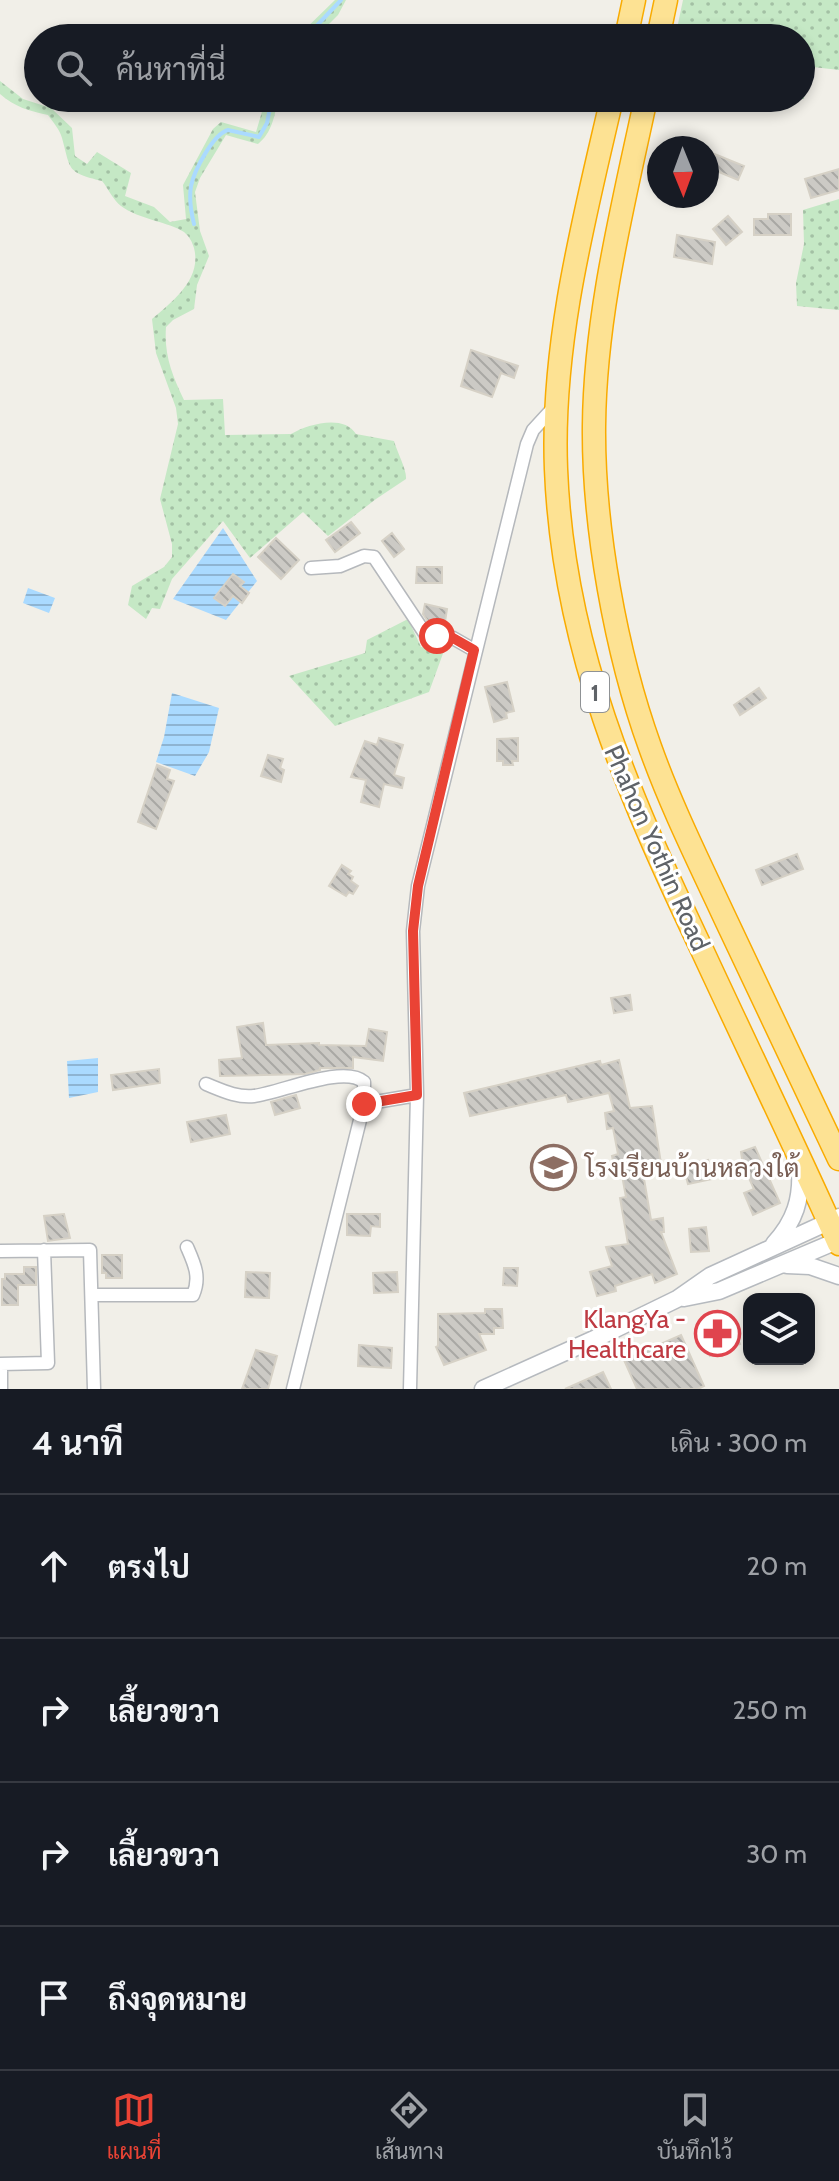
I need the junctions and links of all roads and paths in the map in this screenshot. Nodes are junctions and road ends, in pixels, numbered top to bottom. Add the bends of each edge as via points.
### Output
1 (634, 0) edge
2 (666, 0) edge
3 (629, 24) edge
4 (661, 24) edge
5 (609, 112) edge
6 (643, 112) edge
7 (557, 404) junction
8 (311, 568) dead end
9 (474, 650) junction
10 (206, 1084) dead end
11 (417, 1095) junction
12 (364, 1104) junction
13 (799, 1157) junction
14 (839, 1159) edge
15 (837, 1233) edge
16 (187, 1247) dead end
17 (770, 1249) junction
18 (44, 1250) junction
19 (0, 1251) edge
20 (780, 1265) junction
21 (838, 1277) edge
22 (92, 1295) junction
23 (677, 1299) junction
24 (0, 1364) edge
25 (1, 1389) edge
26 (94, 1389) edge
27 (293, 1389) edge
28 (410, 1389) edge
29 (483, 1389) edge

1 - 3 highway
2 - 4 highway
5 - 7 highway, Phahon Yothin Road / 1 via 579,242
6 - 14 highway, Phahon Yothin Road / 1 via 608,277 594,427 611,599 649,745 674,808
7 - 9 street via 527,444
7 - 13 highway, Phahon Yothin Road / 1 via 563,538 600,712 644,827
8 - 9 street via 374,557 426,635 453,638
9 - 11 street via 418,886 413,931
10 - 12 street via 241,1097 351,1076 364,1082
11 - 12 street
11 - 28 street
12 - 27 street
13 - 15 highway, Phahon Yothin Road / 1
13 - 17 main road via 801,1196 789,1228
15 - 17 main road
15 - 20 main road
16 - 22 street via 197,1270 193,1295
17 - 23 main road via 710,1276
18 - 19 street
18 - 22 street via 90,1250
18 - 24 street via 48,1363
20 - 21 main road via 810,1266
20 - 23 main road via 719,1291
22 - 26 street
23 - 29 main road
24 - 25 street

